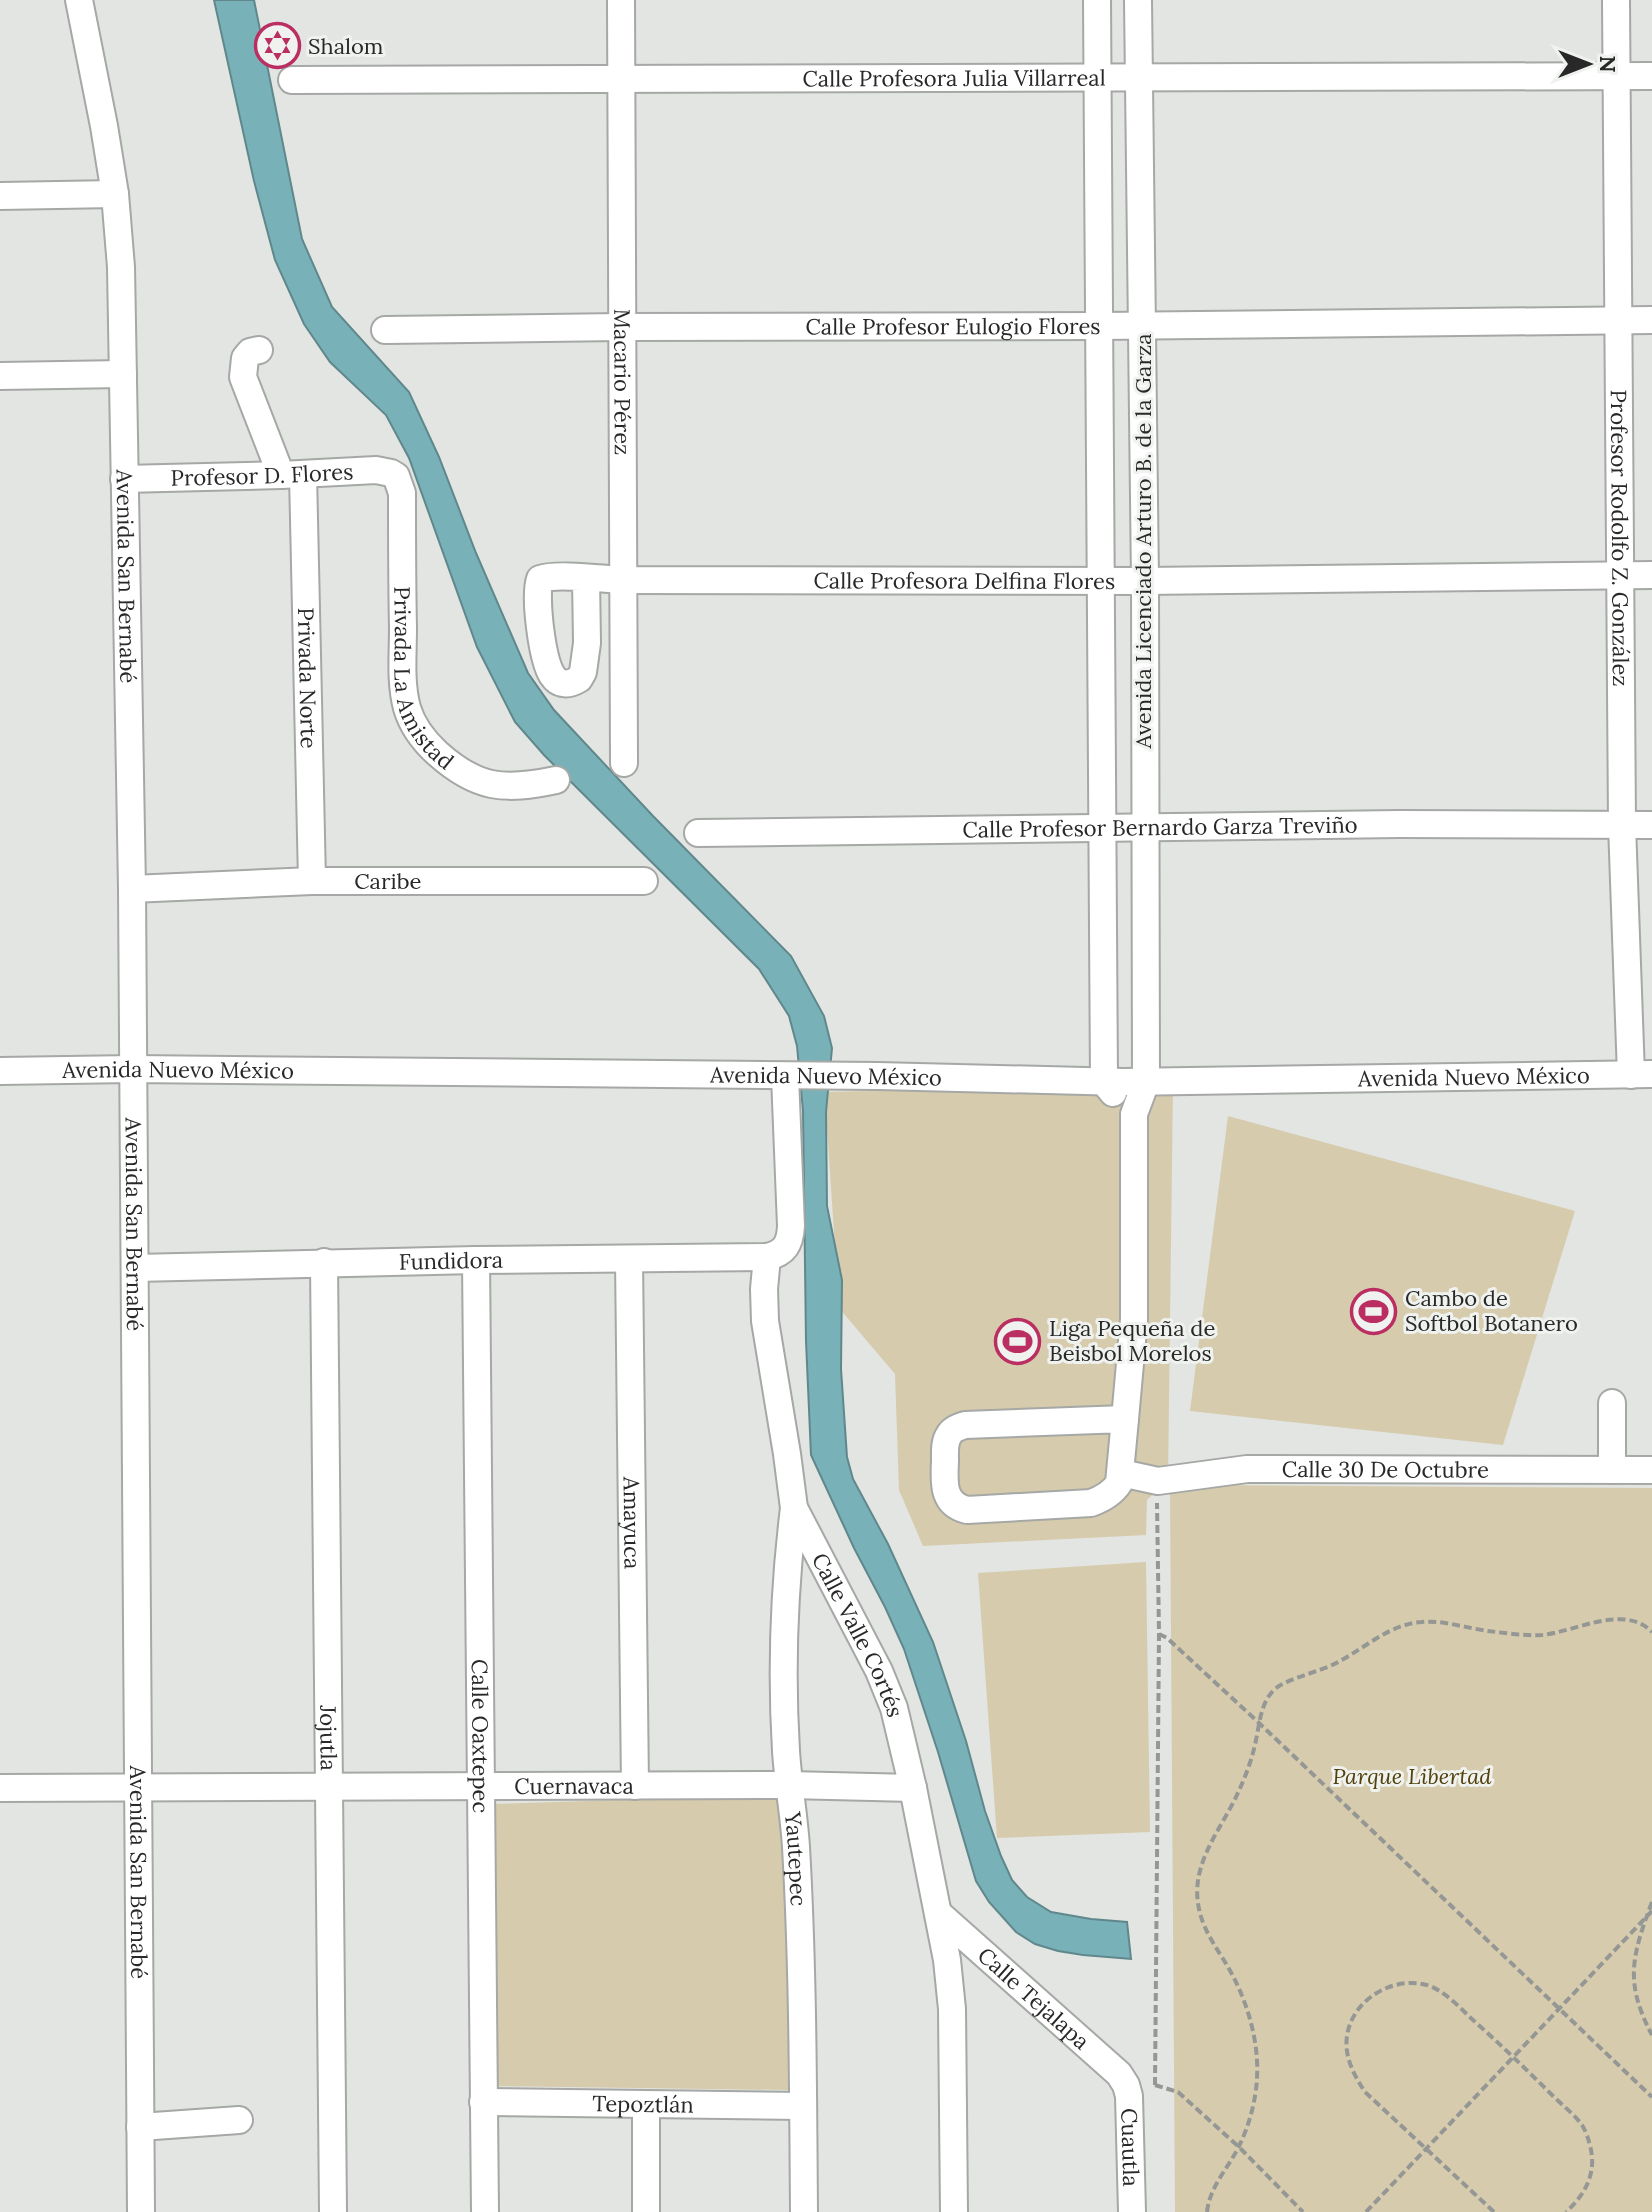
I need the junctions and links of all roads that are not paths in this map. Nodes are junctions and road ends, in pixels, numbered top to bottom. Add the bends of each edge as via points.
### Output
1 (79, 0) edge
2 (621, 0) edge
3 (1097, 0) edge
4 (1138, 0) edge
5 (1616, 0) edge
6 (1615, 76) junction
7 (1652, 76) edge
8 (1138, 77) junction
9 (621, 78) junction
10 (1098, 78) junction
11 (292, 80) dead end
12 (115, 194) junction
13 (0, 196) edge
14 (1617, 320) junction
15 (1652, 320) edge
16 (1141, 325) junction
17 (1101, 326) junction
18 (621, 327) junction
19 (385, 330) dead end
20 (259, 350) dead end
21 (123, 374) junction
22 (0, 376) edge
23 (292, 475) junction
24 (396, 476) joint
25 (124, 479) junction
26 (1621, 575) junction
27 (1652, 575) edge
28 (586, 578) junction
29 (623, 580) junction
30 (1101, 581) junction
31 (1145, 581) junction
32 (624, 763) dead end
33 (556, 780) dead end
34 (1622, 825) junction
35 (1652, 825) edge
36 (1145, 828) junction
37 (1102, 829) junction
38 (698, 833) dead end
39 (312, 881) junction
40 (644, 881) dead end
41 (132, 889) junction
42 (133, 1069) junction
43 (0, 1071) edge
44 (1642, 1075) edge
45 (789, 1076) junction
46 (1104, 1082) junction
47 (1146, 1082) junction
48 (1134, 1114) junction
49 (767, 1257) junction
50 (629, 1259) junction
51 (476, 1260) junction
52 (324, 1262) junction
53 (135, 1268) junction
54 (1612, 1403) dead end
55 (1125, 1419) junction
56 (1612, 1470) junction
57 (1652, 1470) edge
58 (1121, 1473) junction
59 (794, 1508) junction
60 (789, 1785) junction
61 (328, 1786) junction
62 (480, 1786) junction
63 (635, 1786) junction
64 (137, 1787) junction
65 (0, 1788) edge
66 (913, 1788) junction
67 (938, 1913) junction
68 (1126, 2085) joint
69 (483, 2102) junction
70 (646, 2105) junction
71 (803, 2106) junction
72 (239, 2120) dead end
73 (140, 2127) junction
74 (141, 2212) edge
75 (333, 2212) edge
76 (485, 2212) edge
77 (646, 2212) edge
78 (804, 2212) edge
79 (954, 2212) edge
80 (1132, 2212) edge

1 - 12 street, Avenida San Bernabé
2 - 9 street, Macario Pérez
3 - 10 street, Avenida Licenciado Arturo B. de la Garza
4 - 8 street, Avenida Licenciado Arturo B. de la Garza
5 - 6 street, Profesor Rodolfo Z. González
6 - 7 street, Calle Profesora Julia Villarreal
6 - 8 street, Calle Profesora Julia Villarreal
6 - 14 street, Profesor Rodolfo Z. González
8 - 10 street, Calle Profesora Julia Villarreal
8 - 16 street, Avenida Licenciado Arturo B. de la Garza
9 - 10 street, Calle Profesora Julia Villarreal
9 - 11 street, Calle Profesora Julia Villarreal
9 - 18 street, Macario Pérez
10 - 17 street, Avenida Licenciado Arturo B. de la Garza
12 - 13 street
12 - 21 street, Avenida San Bernabé
14 - 15 street, Calle Profesor Eulogio Flores
14 - 16 street, Calle Profesor Eulogio Flores
14 - 26 street, Profesor Rodolfo Z. González
16 - 17 street, Calle Profesor Eulogio Flores
16 - 31 street, Avenida Licenciado Arturo B. de la Garza
17 - 18 street, Calle Profesor Eulogio Flores
17 - 30 street, Avenida Licenciado Arturo B. de la Garza
18 - 19 street, Calle Profesor Eulogio Flores
18 - 29 street, Macario Pérez
20 - 23 street, Privada Norte via 245,358 243,377
21 - 22 street
21 - 25 street, Avenida San Bernabé
23 - 24 street, Profesor D. Flores via 376,470
23 - 25 street, Profesor D. Flores
23 - 39 street, Privada Norte
24 - 33 street, Privada La Amistad via 402,493 404,696 412,720 430,746 470,778 511,786
25 - 41 street, Avenida San Bernabé
26 - 27 street, Calle Profesora Delfina Flores
26 - 31 street, Calle Profesora Delfina Flores
26 - 34 street, Profesor Rodolfo Z. González
28 - 28 street, Calle Profesora Delfina Flores via 546,577 537,589 551,674 569,684 579,679 586,659
28 - 29 street, Calle Profesora Delfina Flores
29 - 30 street, Calle Profesora Delfina Flores
29 - 32 street, Macario Pérez
30 - 31 street, Calle Profesora Delfina Flores
30 - 37 street, Avenida Licenciado Arturo B. de la Garza
31 - 36 street, Avenida Licenciado Arturo B. de la Garza
34 - 35 street, Calle Profesor Bernardo Garza Treviño
34 - 36 street, Calle Profesor Bernardo Garza Treviño
34 - 44 street, Profesor Rodolfo Z. González
36 - 37 street, Calle Profesor Bernardo Garza Treviño
36 - 47 street, Avenida Licenciado Arturo B. de la Garza
37 - 38 street, Calle Profesor Bernardo Garza Treviño
37 - 46 street, Avenida Licenciado Arturo B. de la Garza
39 - 40 street, Caribe
39 - 41 street, Caribe
41 - 42 street, Avenida San Bernabé
42 - 43 street, Avenida Nuevo México
42 - 45 street, Avenida Nuevo México
42 - 53 street, Avenida San Bernabé
44 - 47 street, Avenida Nuevo México
45 - 46 street, Avenida Nuevo México
45 - 49 street via 790,1236 782,1252
46 - 47 street, Avenida Nuevo México
46 - 48 street
47 - 48 street
48 - 55 street via 1134,1319
49 - 50 street, Fundidora
49 - 59 street, Calle Valle Cortés via 765,1321
50 - 51 street, Fundidora
50 - 63 street, Amayuca
51 - 52 street, Fundidora
51 - 62 street, Calle Oaxtepec
52 - 53 street, Fundidora
52 - 61 street, Jojutla
53 - 64 street, Avenida San Bernabé
54 - 56 street
55 - 58 street
55 - 58 street via 965,1425 946,1442 944,1485 951,1502 967,1510 1091,1503 1116,1489
56 - 57 street, Calle 30 De Octubre
56 - 58 street, Calle 30 De Octubre via 1247,1469 1158,1481
59 - 60 street, Yautepec via 783,1623
59 - 66 street, Calle Valle Cortés via 879,1671 894,1708
60 - 63 street, Cuernavaca
60 - 66 street, Cuernavaca
60 - 71 street, Yautepec via 796,1844
61 - 62 street, Cuernavaca
61 - 64 street, Cuernavaca
61 - 75 street, Jojutla
62 - 63 street, Cuernavaca
62 - 69 street, Calle Oaxtepec
64 - 65 street, Cuernavaca
64 - 73 street, Avenida San Bernabé
66 - 67 street, Calle Valle Cortés
67 - 68 street, Calle Tejalapa
67 - 79 street, Calle Valle Cortés via 952,2009
68 - 80 street, Cuautla
69 - 70 street, Tepoztlán
69 - 76 street, Calle Oaxtepec
70 - 71 street, Tepoztlán
70 - 77 street
71 - 78 street, Yautepec
72 - 73 street
73 - 74 street, Avenida San Bernabé

